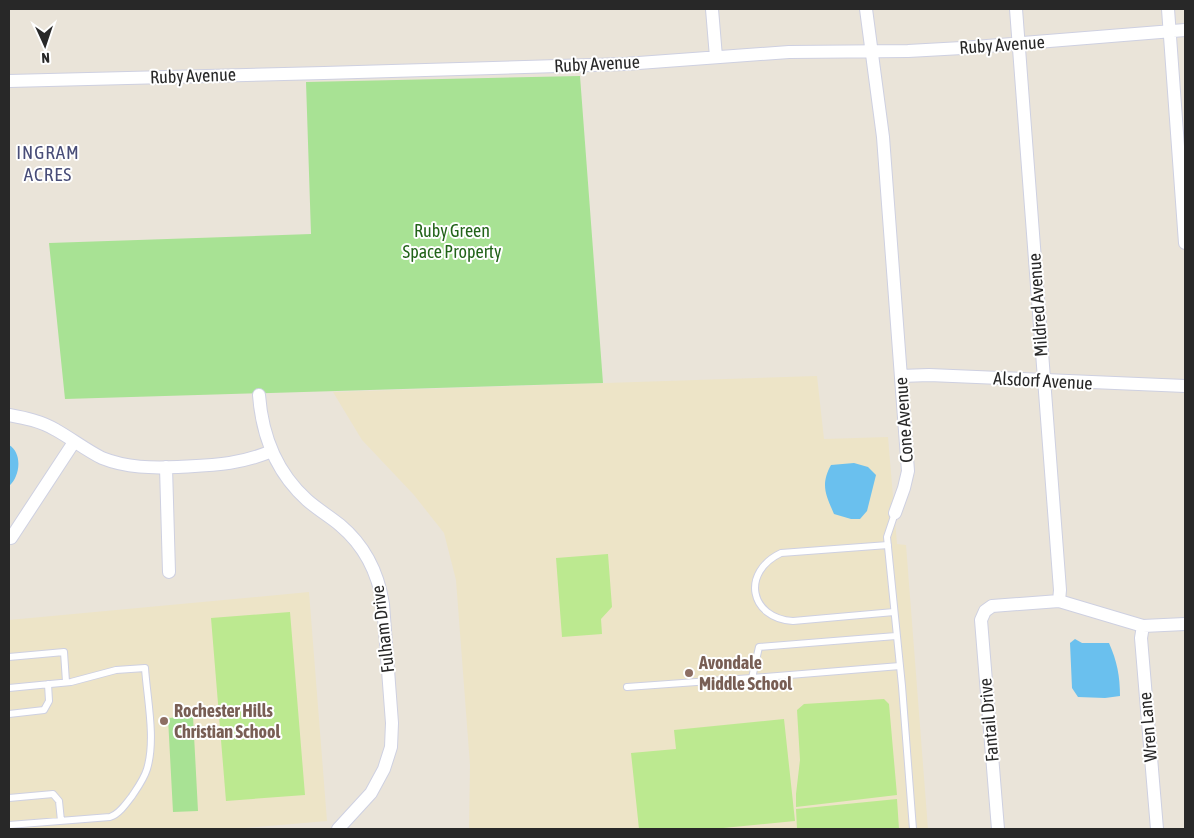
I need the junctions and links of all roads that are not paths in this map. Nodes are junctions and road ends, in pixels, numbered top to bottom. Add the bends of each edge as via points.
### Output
1 (712, 9) edge
2 (866, 9) edge
3 (1016, 9) edge
4 (1168, 9) edge
5 (1185, 30) edge
6 (1170, 31) junction
7 (1018, 44) junction
8 (871, 51) junction
9 (716, 57) junction
10 (9, 81) edge
11 (1185, 243) edge
12 (901, 376) junction
13 (1043, 381) junction
14 (1185, 386) edge
15 (259, 395) dead end
16 (9, 415) edge
17 (74, 442) junction
18 (272, 451) junction
19 (166, 467) junction
20 (895, 513) joint
21 (11, 538) dead end
22 (888, 546) junction
23 (169, 572) dead end
24 (1059, 601) junction
25 (894, 612) junction
26 (1185, 624) edge
27 (1143, 626) junction
28 (896, 636) junction
29 (9, 657) edge
30 (900, 666) junction
31 (752, 678) junction
32 (66, 682) junction
33 (48, 684) junction
34 (626, 687) dead end
35 (9, 688) edge
36 (9, 714) edge
37 (9, 798) edge
38 (61, 821) junction
39 (9, 825) edge
40 (338, 829) edge
41 (913, 829) edge
42 (998, 829) edge
43 (1156, 829) edge

1 - 9 street
2 - 8 street, Cone Avenue
3 - 7 street, Mildred Avenue
4 - 6 street
5 - 6 street, Ruby Avenue
6 - 7 street, Ruby Avenue
6 - 11 street
7 - 8 street, Ruby Avenue
7 - 13 street, Mildred Avenue
8 - 9 street, Ruby Avenue
8 - 12 street, Cone Avenue via 883,137
9 - 10 street, Ruby Avenue via 555,66
12 - 13 street, Alsdorf Avenue
12 - 20 street, Cone Avenue via 908,471
13 - 14 street, Alsdorf Avenue
13 - 24 street, Mildred Avenue
15 - 18 street, Fulham Drive via 262,424
16 - 17 street via 45,424
17 - 19 street via 118,463 134,467
17 - 21 street
18 - 19 street via 231,464
18 - 40 street, Fulham Drive via 298,490 357,542 372,564 381,589 392,715 391,747 374,788
19 - 23 street
20 - 22 lane, Cone Avenue via 888,533
22 - 25 lane, Cone Avenue
22 - 25 lane via 781,553 761,566 755,589 763,609 782,620
24 - 27 street
24 - 42 street, Fantail Drive via 992,606 981,620
25 - 28 lane, Cone Avenue
26 - 27 street
27 - 43 street, Wren Lane via 1141,638
28 - 30 lane, Cone Avenue
28 - 31 lane via 759,647
29 - 32 lane via 64,652
30 - 31 lane
30 - 41 lane, Cone Avenue
31 - 34 lane
32 - 33 lane
32 - 38 lane via 116,670 145,668 150,756 142,780 114,816
33 - 35 lane
33 - 36 lane via 49,702 44,710
37 - 38 lane via 53,794 59,801
38 - 39 lane

